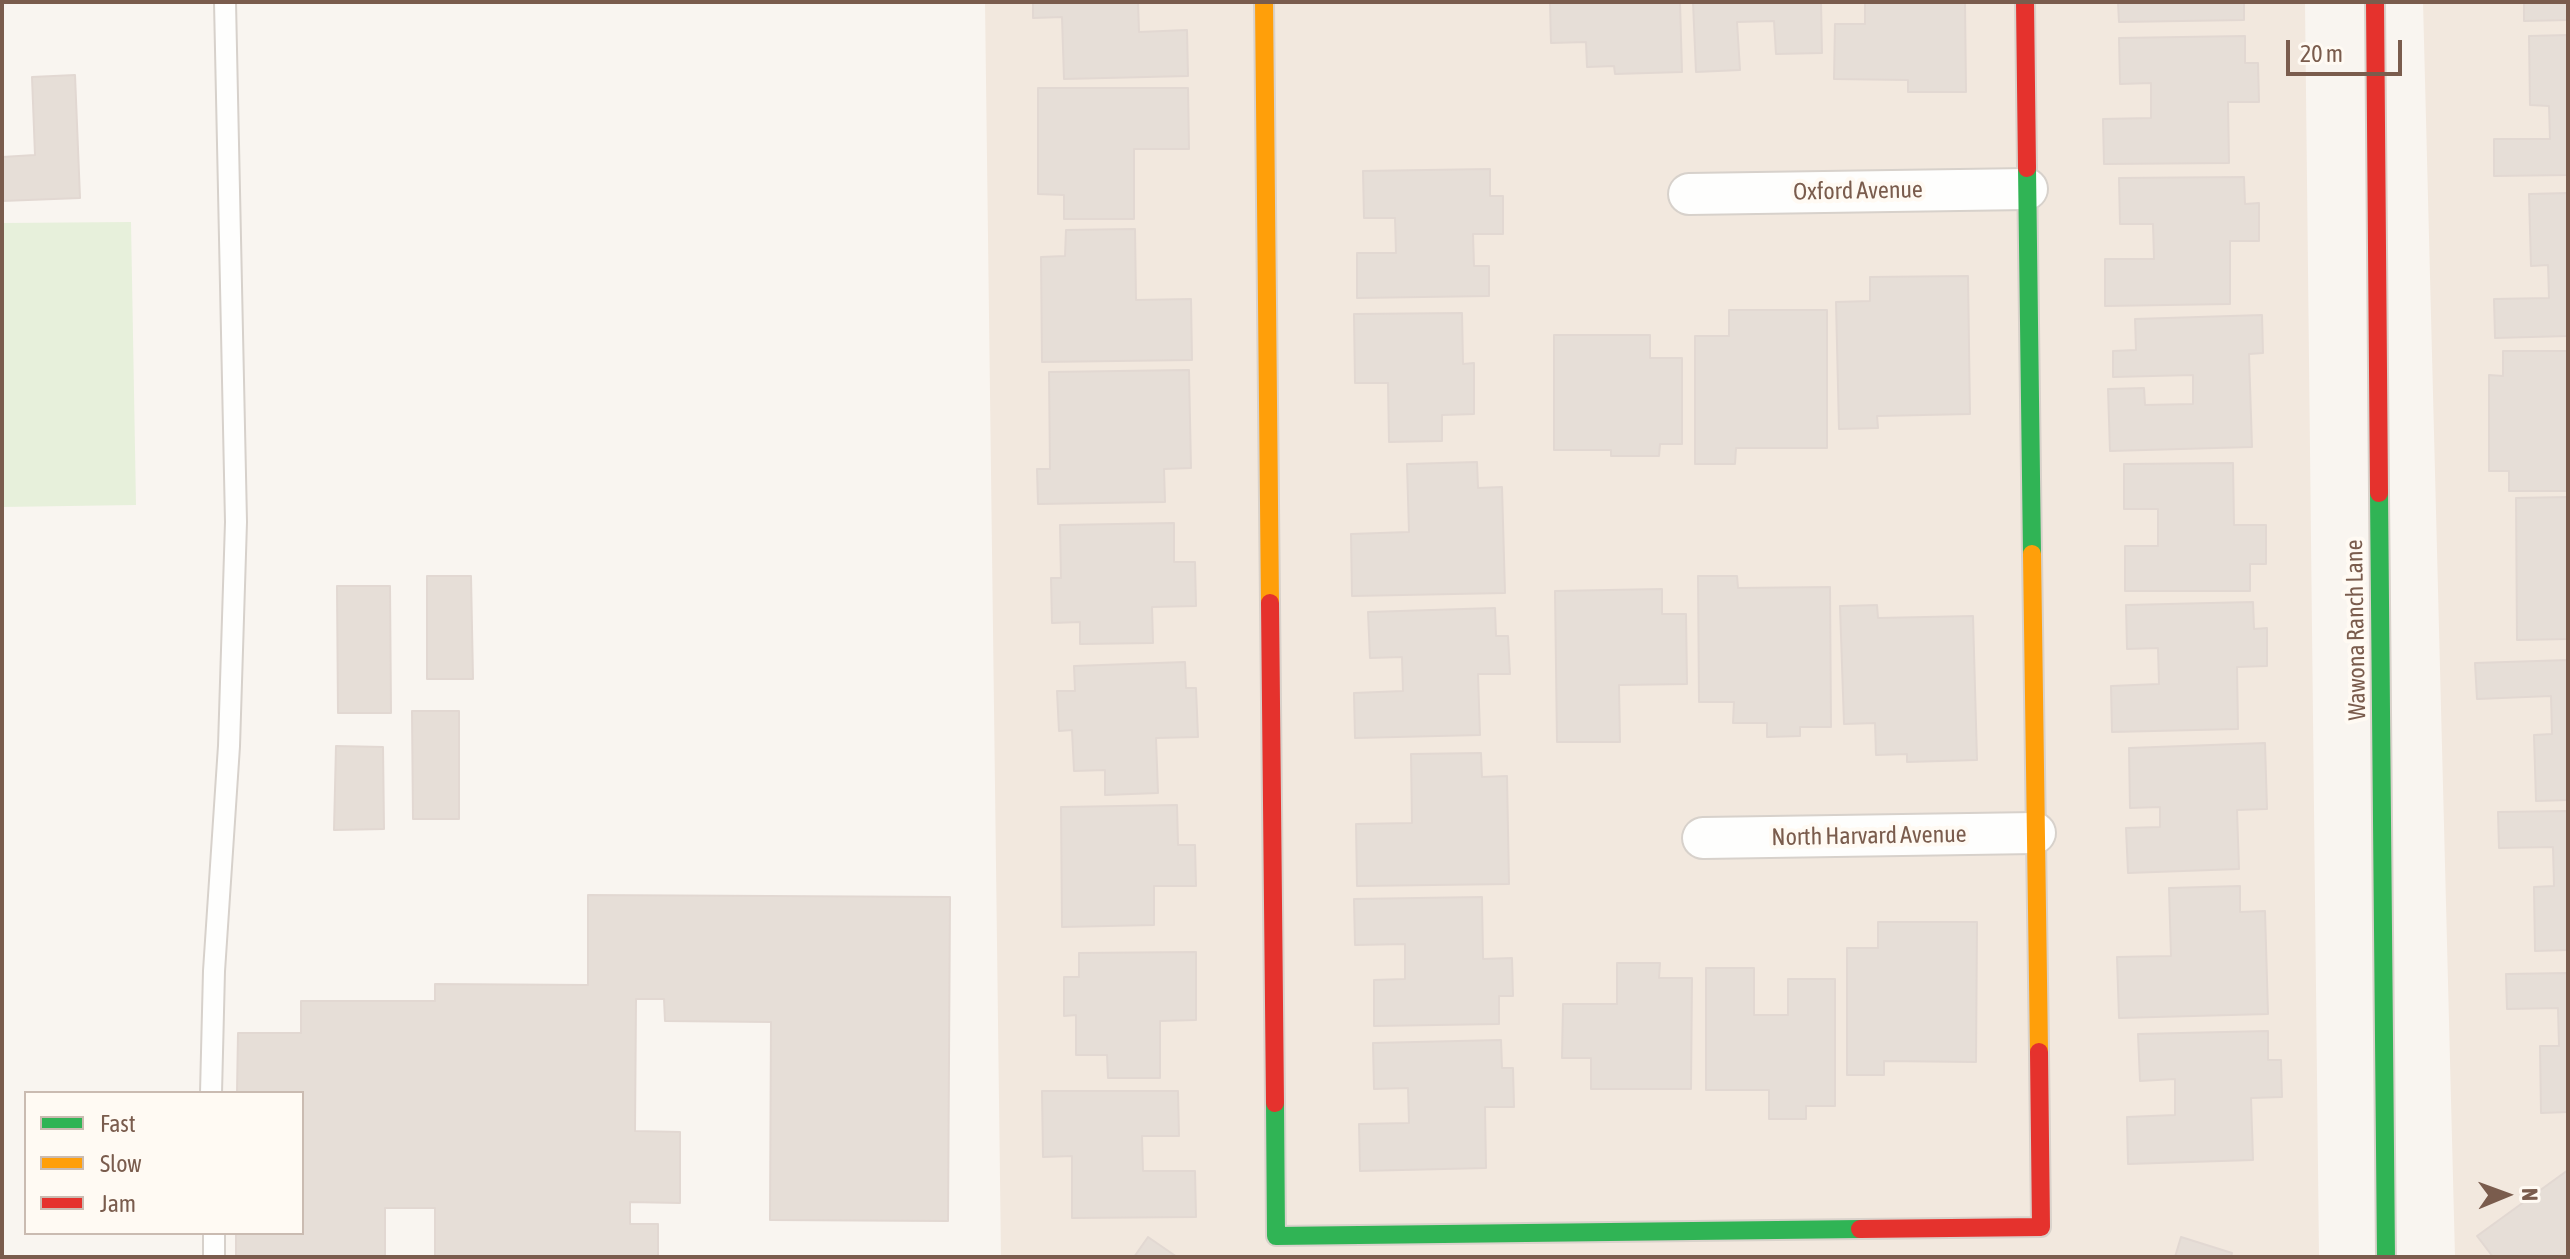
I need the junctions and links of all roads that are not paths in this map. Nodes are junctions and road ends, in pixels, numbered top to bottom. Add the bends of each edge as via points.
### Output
1 (225, 2) edge
2 (1264, 2) edge
3 (2025, 2) edge
4 (2375, 2) edge
5 (2027, 189) junction
6 (1689, 194) dead end
7 (2035, 833) junction
8 (1703, 838) dead end
9 (211, 1091) edge
10 (214, 1235) edge
11 (214, 1257) edge
12 (2386, 1257) edge

1 - 9 lane via 236,522
2 - 7 street via 1276,1236 2041,1227
3 - 5 street
4 - 12 street, Wawona Ranch Lane
5 - 6 street, Oxford Avenue
5 - 7 street
7 - 8 street, North Harvard Avenue
10 - 11 lane

